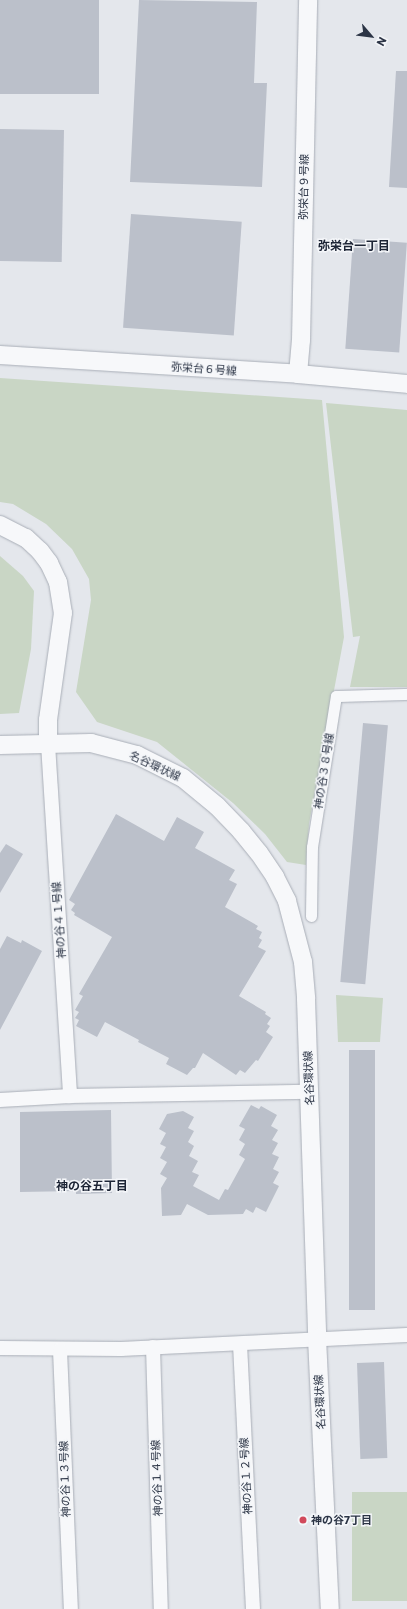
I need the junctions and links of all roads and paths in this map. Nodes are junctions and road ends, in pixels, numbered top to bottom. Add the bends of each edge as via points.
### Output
1 (308, 0) edge
2 (0, 355) edge
3 (298, 374) junction
4 (407, 384) edge
5 (0, 525) edge
6 (407, 694) edge
7 (48, 744) junction
8 (0, 745) edge
9 (311, 916) dead end
10 (309, 1092) junction
11 (70, 1096) junction
12 (0, 1100) edge
13 (407, 1334) edge
14 (317, 1338) junction
15 (240, 1344) junction
16 (153, 1347) junction
17 (0, 1348) edge
18 (60, 1350) junction
19 (71, 1609) edge
20 (161, 1609) edge
21 (253, 1609) edge
22 (330, 1609) edge

1 - 3 street, 弥栄台９号線 via 301,340
2 - 3 street, 弥栄台６号線
3 - 4 street, 弥栄台６号線
5 - 7 street via 26,538 40,550 58,582 63,613 48,720
6 - 9 street, 神の谷３８号線 via 336,696 312,847
7 - 8 street, 名谷環状線
7 - 10 street, 名谷環状線 via 91,743 137,756 183,778 216,806 259,853 287,901 303,962
7 - 11 street, 神の谷４１号線
10 - 11 street
10 - 14 street, 名谷環状線
11 - 12 street
13 - 14 street
14 - 15 street
14 - 22 street, 名谷環状線
15 - 16 street
15 - 21 street, 神の谷１２号線
16 - 18 street
16 - 20 street, 神の谷１４号線
17 - 18 street
18 - 19 street, 神の谷１３号線

